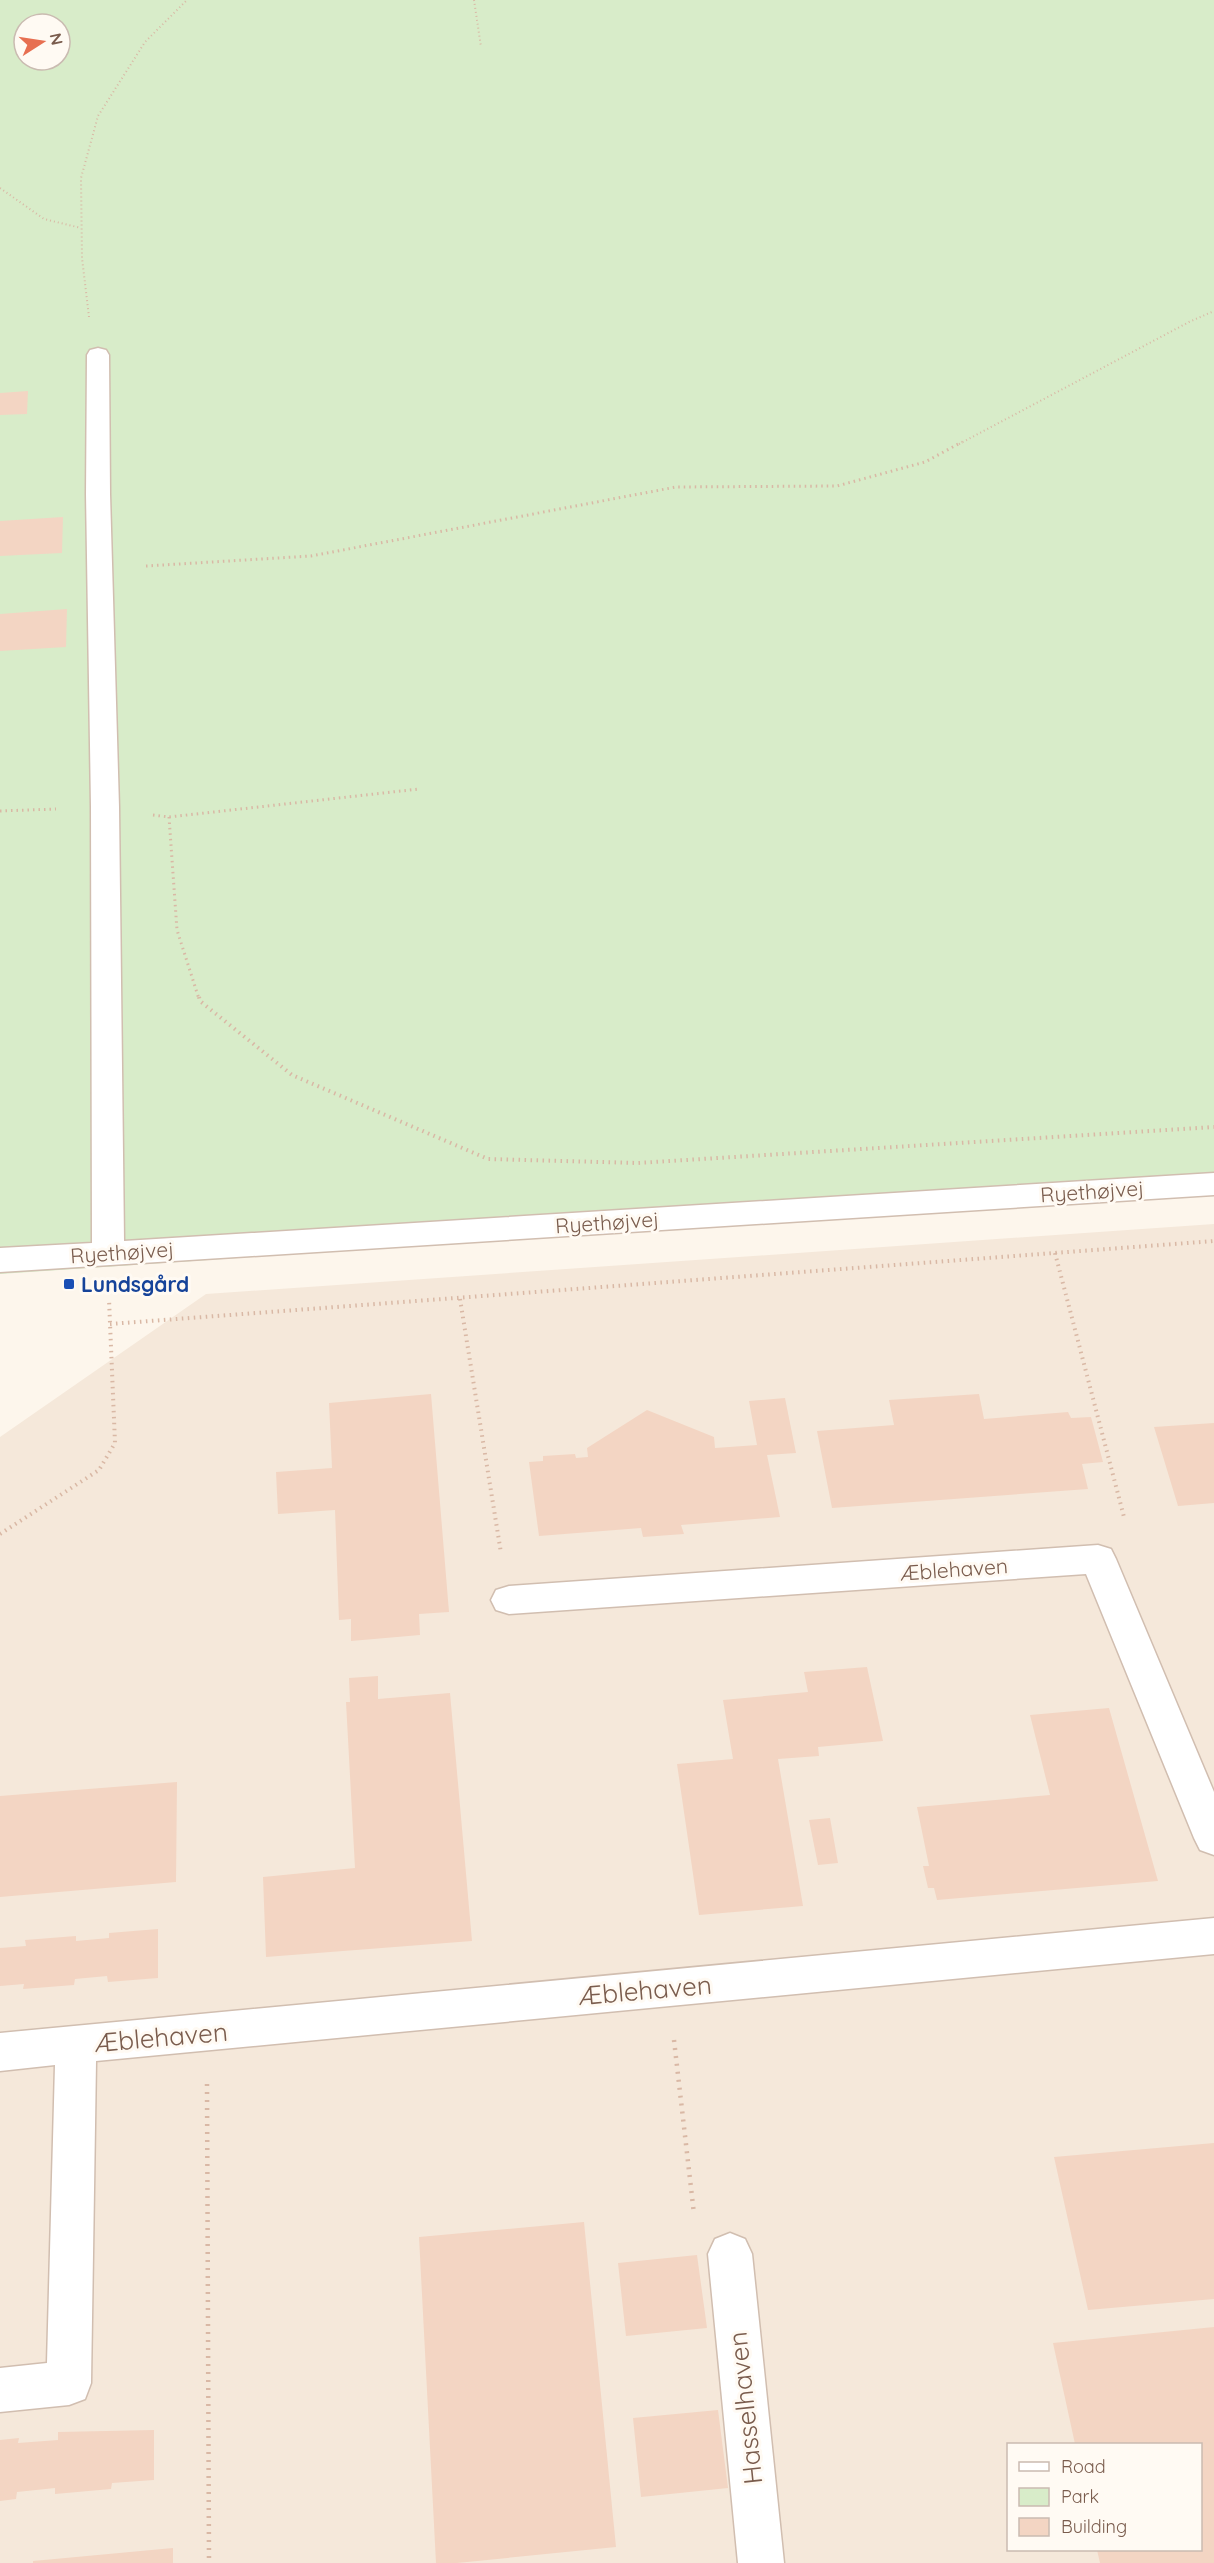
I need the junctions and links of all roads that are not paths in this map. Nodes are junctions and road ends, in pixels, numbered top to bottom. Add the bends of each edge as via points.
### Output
1 (98, 355) road end
2 (1214, 1184) edge
3 (108, 1253) junction
4 (0, 1260) edge
5 (509, 1600) road end
6 (1214, 1838) edge
7 (1214, 1936) edge
8 (76, 2045) junction
9 (0, 2052) edge
10 (730, 2254) road end
11 (0, 2390) edge
12 (761, 2563) edge

1 - 3 street
2 - 3 street, Ryethøjvej
3 - 4 street, Ryethøjvej
5 - 6 street, Æblehaven via 1098,1559
7 - 8 street, Æblehaven
8 - 9 street, Æblehaven
8 - 11 street, Æblehaven via 69,2383
10 - 12 street, Hasselhaven

